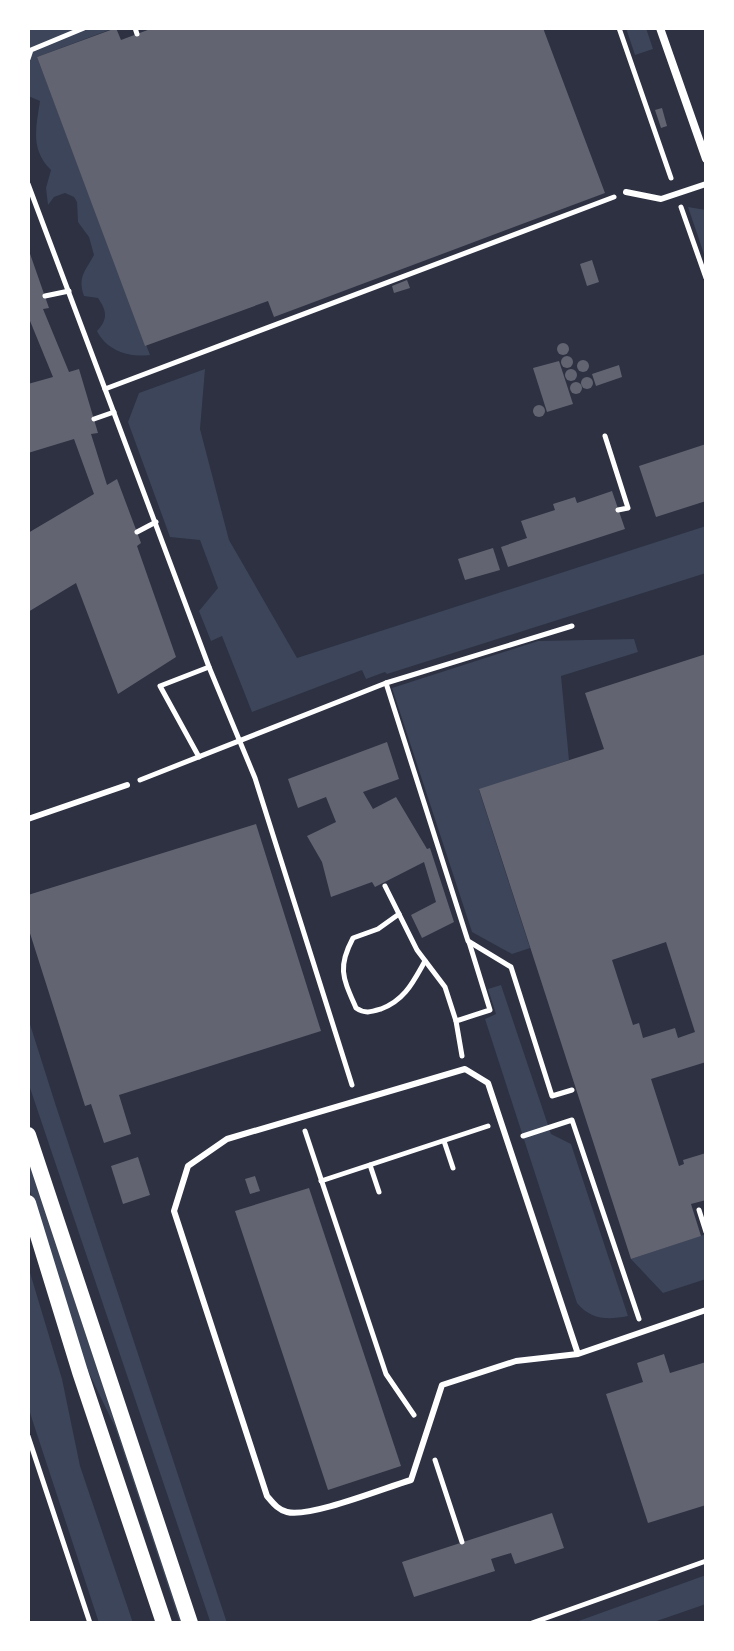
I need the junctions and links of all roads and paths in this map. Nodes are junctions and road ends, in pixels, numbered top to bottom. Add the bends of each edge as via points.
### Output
1 (84, 28) edge
2 (619, 28) edge
3 (660, 28) edge
4 (28, 59) edge
5 (706, 159) edge
6 (28, 184) edge
7 (706, 184) edge
8 (626, 192) joint
9 (676, 194) junction
10 (706, 278) edge
11 (69, 291) junction
12 (45, 296) dead end
13 (105, 389) junction
14 (114, 412) junction
15 (94, 419) dead end
16 (605, 436) dead end
17 (618, 510) dead end
18 (156, 522) junction
19 (137, 532) dead end
20 (572, 626) dead end
21 (209, 667) junction
22 (386, 683) junction
23 (240, 741) junction
24 (199, 757) junction
25 (127, 785) joint
26 (28, 819) edge
27 (385, 886) dead end
28 (399, 914) junction
29 (468, 941) junction
30 (425, 961) junction
31 (456, 1021) junction
32 (465, 1069) junction
33 (572, 1090) dead end
34 (358, 1101) junction
35 (300, 1118) junction
36 (501, 1122) junction
37 (28, 1135) edge
38 (444, 1141) junction
39 (507, 1141) junction
40 (370, 1165) junction
41 (453, 1168) dead end
42 (321, 1181) junction
43 (379, 1192) dead end
44 (28, 1203) edge
45 (699, 1210) dead end
46 (706, 1232) edge
47 (706, 1310) edge
48 (643, 1331) junction
49 (578, 1354) junction
50 (426, 1432) junction
51 (28, 1436) edge
52 (462, 1542) dead end
53 (706, 1561) edge
54 (90, 1623) edge
55 (164, 1623) edge
56 (190, 1623) edge
57 (532, 1623) edge

1 - 4 path via 31,50
2 - 9 path
3 - 5 street
6 - 11 path
7 - 9 lane
8 - 9 lane via 661,199
8 - 13 path
9 - 10 path
11 - 12 path
11 - 13 path
13 - 14 path
14 - 15 path
14 - 18 path
16 - 17 path via 628,508
18 - 19 path
18 - 21 path
20 - 22 path
21 - 23 path
21 - 24 path via 160,686
22 - 23 path
22 - 29 path
23 - 24 path
23 - 34 path
24 - 25 path
25 - 26 lane
27 - 28 path
28 - 30 path
28 - 30 path via 353,938 344,955 343,978 356,1008 370,1013 391,1005 411,987
29 - 31 path via 490,1010
29 - 33 path via 511,967 552,1096
30 - 31 path via 445,987
31 - 32 path
32 - 34 lane
32 - 36 lane via 488,1083
34 - 35 lane
35 - 42 path
35 - 50 lane via 227,1139 188,1166 174,1211 267,1496 282,1510 299,1513 411,1480
36 - 38 path
36 - 39 lane
37 - 56 main road
38 - 40 path
38 - 41 path
39 - 48 path via 572,1120
39 - 49 lane
40 - 42 path
40 - 43 path
42 - 50 path via 386,1374
44 - 55 main road
45 - 46 path
47 - 48 lane
48 - 49 lane
49 - 50 lane via 516,1361 442,1385
50 - 52 path
51 - 54 path
53 - 57 path

